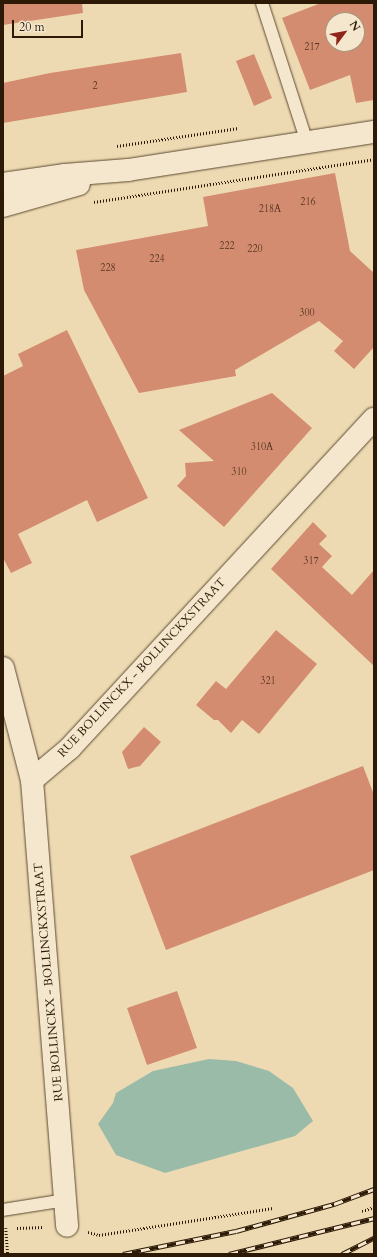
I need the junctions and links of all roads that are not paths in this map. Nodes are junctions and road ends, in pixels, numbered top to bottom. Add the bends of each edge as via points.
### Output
1 (262, 3) edge
2 (374, 132) edge
3 (307, 142) junction
4 (128, 170) junction
5 (3, 184) edge
6 (3, 206) edge
7 (374, 419) edge
8 (3, 668) edge
9 (32, 780) junction
10 (66, 1200) junction
11 (3, 1210) edge
12 (68, 1226) road end

1 - 3 lane
2 - 3 street
3 - 4 street
4 - 5 street via 65,175
4 - 6 street
7 - 9 street, RUE BOLLINCKX - BOLLINCKXSTRAAT via 70,748
8 - 9 street
9 - 10 street, RUE BOLLINCKX - BOLLINCKXSTRAAT
10 - 11 lane
10 - 12 street, RUE BOLLINCKX - BOLLINCKXSTRAAT

